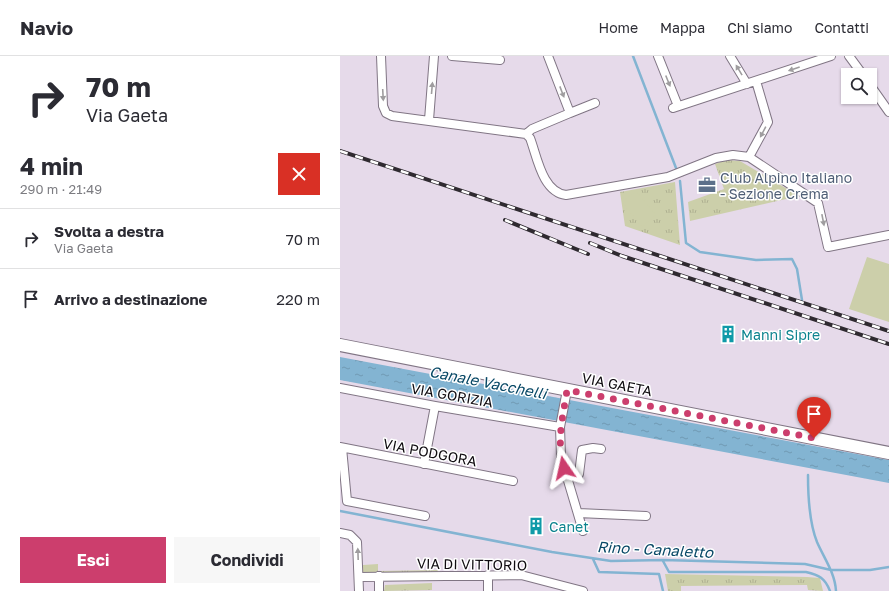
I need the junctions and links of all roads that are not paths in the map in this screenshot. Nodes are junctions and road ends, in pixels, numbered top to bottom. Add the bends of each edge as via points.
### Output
1 (381, 56) edge
2 (434, 56) edge
3 (452, 56) edge
4 (548, 56) edge
5 (658, 56) edge
6 (730, 56) edge
7 (831, 56) edge
8 (849, 56) edge
9 (500, 60) dead end
10 (857, 68) edge
11 (756, 81) junction
12 (747, 84) junction
13 (877, 95) edge
14 (595, 103) dead end
15 (889, 112) edge
16 (570, 113) junction
17 (429, 120) junction
18 (526, 134) junction
19 (749, 157) junction
20 (889, 235) edge
21 (340, 345) edge
22 (340, 388) edge
23 (566, 395) junction
24 (435, 406) junction
25 (561, 424) junction
26 (341, 448) edge
27 (602, 449) dead end
28 (889, 453) edge
29 (424, 464) junction
30 (566, 478) junction
31 (513, 481) dead end
32 (578, 513) junction
33 (426, 516) dead end
34 (646, 516) dead end
35 (583, 531) dead end
36 (340, 533) edge
37 (488, 575) junction
38 (359, 576) junction
39 (379, 576) junction
40 (359, 591) edge
41 (379, 591) edge
42 (488, 591) edge
43 (583, 591) edge

1 -> 17 street via 386,113
17 -> 2 street
3 - 9 street
4 -> 16 street
5 -> 12 street via 676,107
12 -> 6 street
7 -> 11 street
8 - 10 street
11 - 12 street
11 -> 19 street via 768,122
13 - 15 street
14 - 16 street
16 - 18 street
17 - 18 street
18 - 19 street via 530,138 548,184 560,194 571,195 672,176 716,158 733,155
19 -> 20 street via 818,203 828,247
21 - 23 main road, VIA GAETA
22 - 24 street, VIA GORIZIA
23 - 25 street
23 - 28 main road, VIA GAETA
24 - 25 street, VIA GORIZIA
24 - 29 street
25 - 30 street via 561,457
26 - 29 street, VIA PODGORA
26 - 33 street, VIA PODGORA via 347,501
27 - 30 street via 582,450 579,474
29 - 31 street, VIA PODGORA
30 - 32 street
32 - 34 street
32 - 35 street
38 -> 36 street via 357,542 350,535
37 - 39 street, VIA DI VITTORIO
37 - 42 street
37 - 43 street, VIA DI VITTORIO via 521,575
38 - 39 street, VIA DI VITTORIO
38 - 40 street
39 - 41 street

